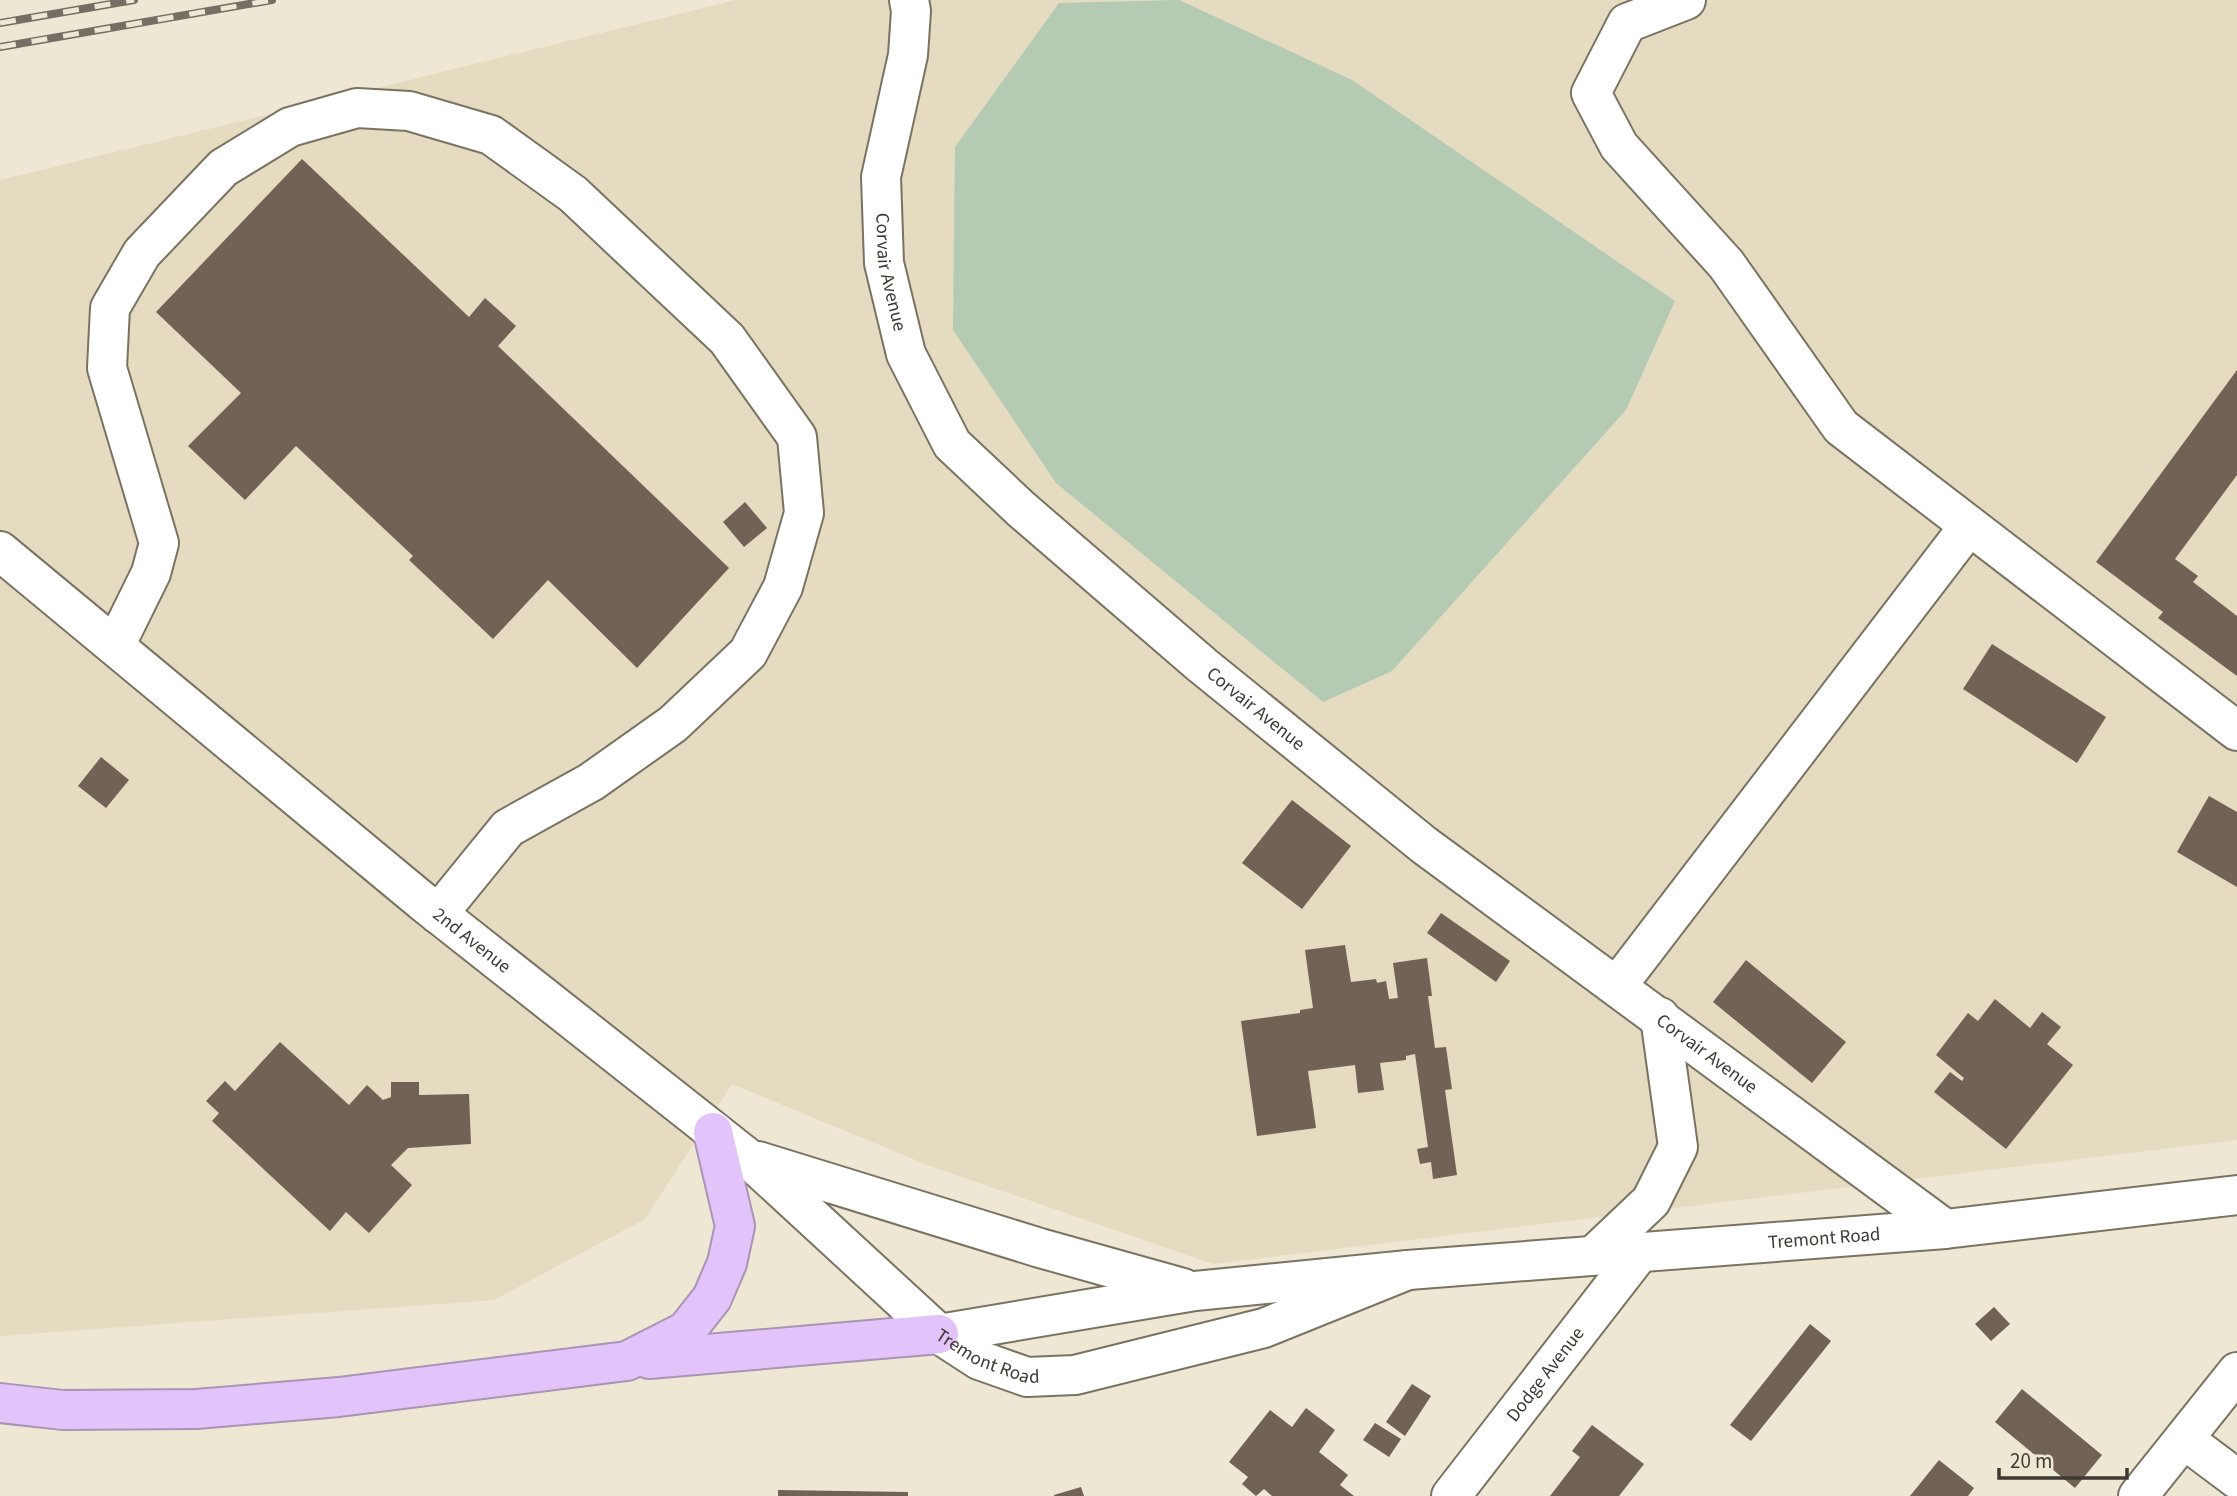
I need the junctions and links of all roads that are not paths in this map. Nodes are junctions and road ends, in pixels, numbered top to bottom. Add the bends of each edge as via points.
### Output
1 (909, 0) edge
2 (1686, 0) edge
3 (1969, 526) junction
4 (0, 551) edge
5 (115, 646) junction
6 (2237, 731) edge
7 (438, 914) junction
8 (1617, 986) junction
9 (1660, 1017) junction
10 (713, 1132) junction
11 (749, 1159) junction
12 (2237, 1195) edge
13 (1945, 1229) junction
14 (1640, 1252) junction
15 (1594, 1255) junction
16 (1408, 1270) junction
17 (1195, 1291) junction
18 (939, 1334) junction
19 (627, 1361) junction
20 (2237, 1373) edge
21 (0, 1403) edge
22 (2185, 1440) junction
23 (2237, 1479) edge
24 (1451, 1496) edge
25 (2138, 1496) edge

1 - 8 street, Corvair Avenue via 908,55 881,177 884,263 906,354 953,444 1202,666 1424,845
2 - 3 street via 1627,23 1591,93 1619,146 1726,264 1841,427
3 - 6 street
3 - 8 street
4 - 5 street, 2nd Avenue
5 - 7 street, 2nd Avenue
5 - 7 street via 151,573 159,543 107,368 110,308 142,253 223,167 289,127 357,108 410,111 491,135 573,194 727,339 797,437 804,513 783,587 748,653 673,724 591,782 508,828
7 - 10 street, 2nd Avenue
8 - 9 street, Corvair Avenue
9 - 13 street, Corvair Avenue
9 - 15 street via 1678,1147 1651,1201
10 - 11 street, 2nd Avenue
10 - 19 highway via 735,1226 727,1263 712,1298 686,1331
11 - 17 street
11 - 18 street, 2nd Avenue
12 - 13 street, Tremont Road
13 - 14 street, Tremont Road
14 - 15 street, Tremont Road
14 - 24 street, Dodge Avenue
15 - 16 street, Tremont Road
16 - 17 street, Tremont Road
16 - 18 street, Tremont Road via 1264,1328 1075,1375 1027,1377 979,1360
17 - 18 street, Tremont Road
18 - 19 highway
19 - 21 highway via 339,1397 196,1409 63,1410
20 - 22 street
22 - 23 street
22 - 25 street

